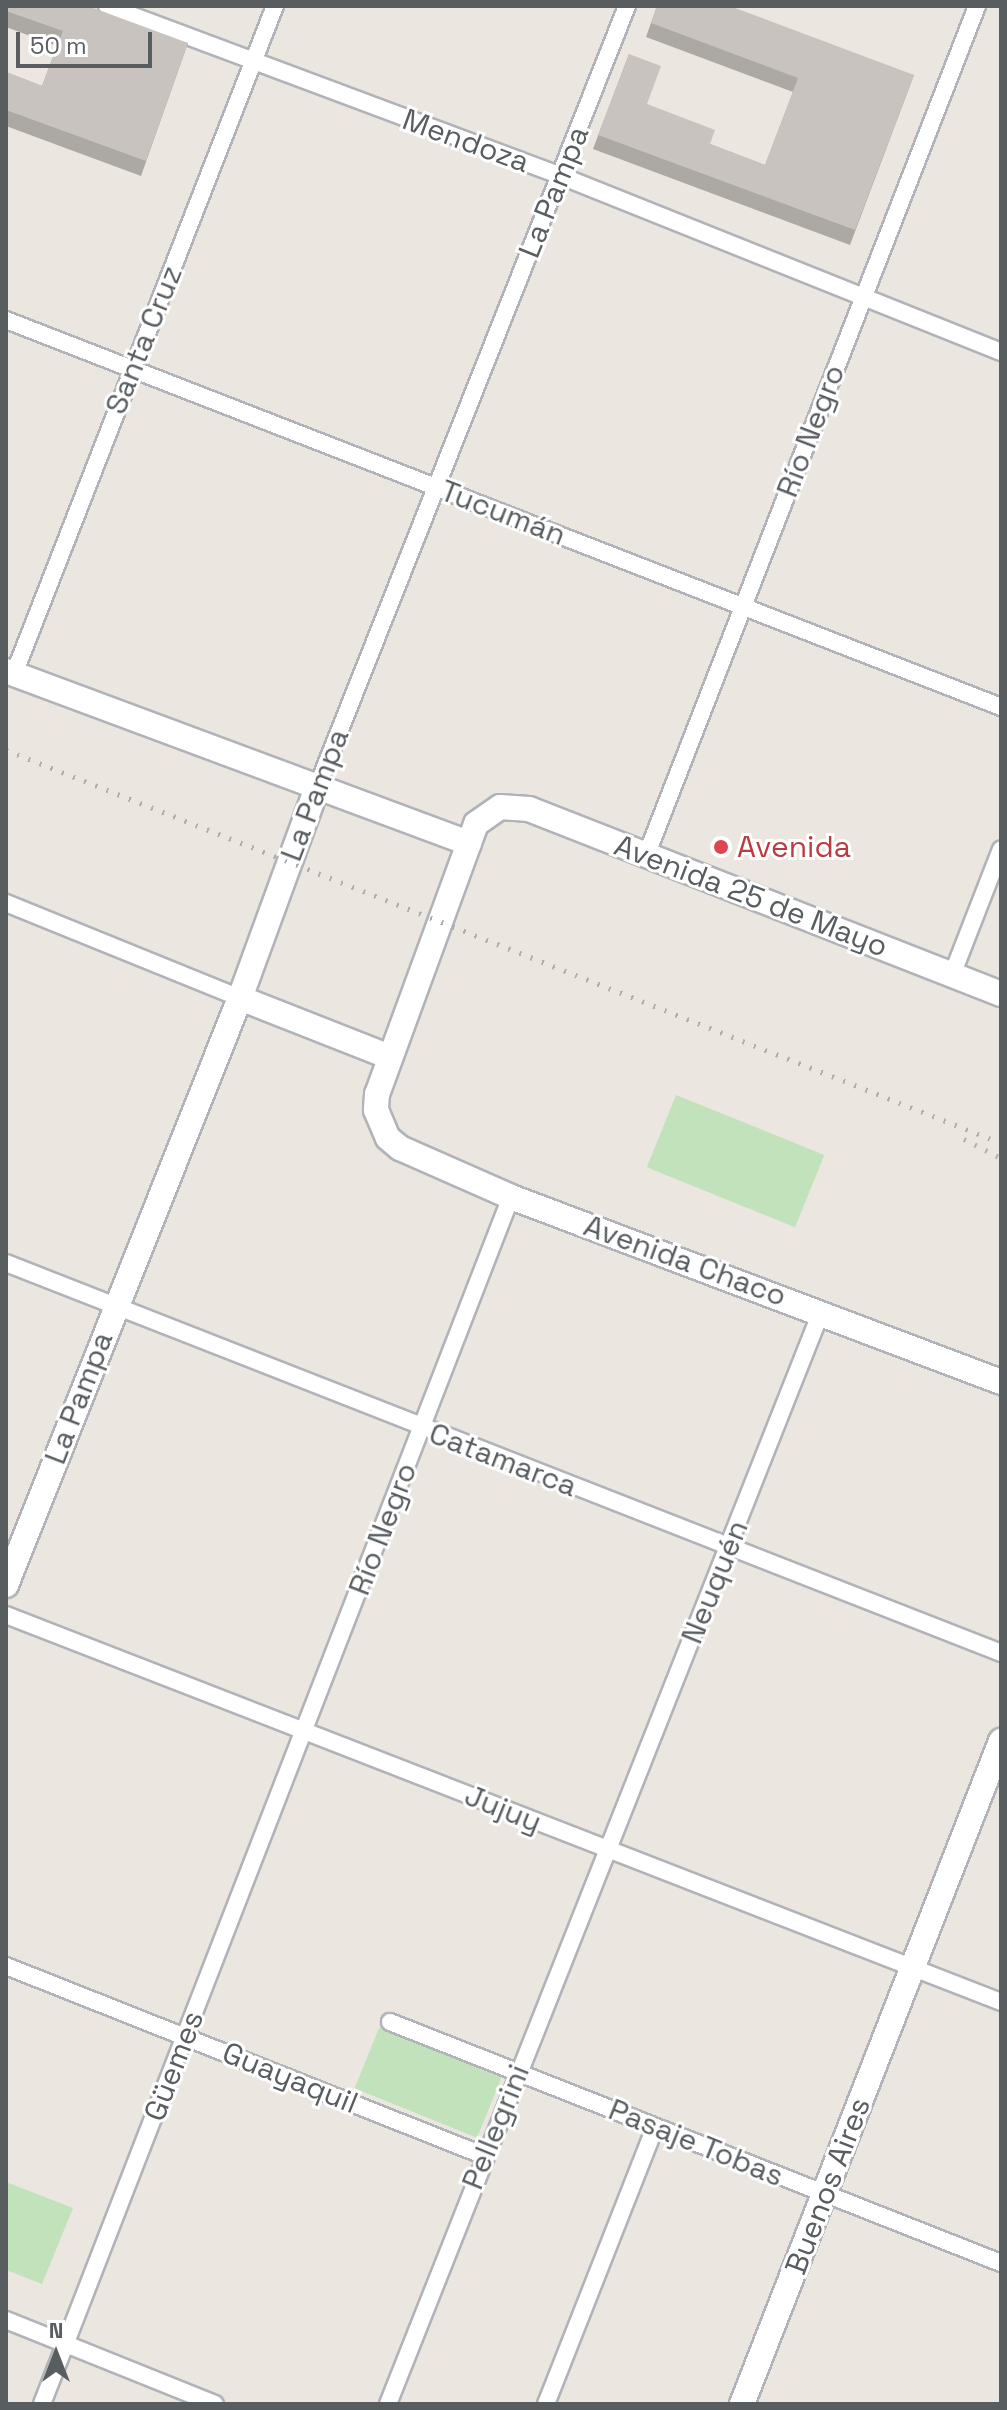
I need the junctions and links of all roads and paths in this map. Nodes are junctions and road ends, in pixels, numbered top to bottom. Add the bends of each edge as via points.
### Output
1 (107, 6) edge
2 (275, 6) edge
3 (627, 6) edge
4 (977, 6) edge
5 (254, 63) junction
6 (561, 176) junction
7 (863, 297) junction
8 (6, 320) edge
9 (1001, 352) edge
10 (133, 369) junction
11 (435, 487) junction
12 (743, 606) junction
13 (10, 672) edge
14 (1001, 707) edge
15 (316, 790) junction
16 (469, 843) junction
17 (1001, 849) edge
18 (646, 856) junction
19 (6, 903) edge
20 (952, 975) junction
21 (1001, 994) edge
22 (240, 998) junction
23 (390, 1057) junction
24 (511, 1197) junction
25 (6, 1263) edge
26 (115, 1306) junction
27 (821, 1312) junction
28 (1001, 1382) edge
29 (421, 1427) junction
30 (729, 1548) junction
31 (6, 1585) edge
32 (6, 1615) edge
33 (1001, 1653) edge
34 (308, 1729) junction
35 (1001, 1741) edge
36 (608, 1852) junction
37 (6, 1966) edge
38 (913, 1968) junction
39 (1001, 2002) edge
40 (390, 2022) dead end
41 (186, 2036) junction
42 (518, 2072) junction
43 (655, 2127) junction
44 (485, 2156) junction
45 (825, 2194) junction
46 (1001, 2263) edge
47 (6, 2320) edge
48 (65, 2344) junction
49 (42, 2404) edge
50 (215, 2404) edge
51 (388, 2404) edge
52 (546, 2404) edge
53 (742, 2404) edge

1 - 5 street, Mendoza
2 - 5 street, Santa Cruz
3 - 6 street, La Pampa
4 - 7 street, Río Negro
5 - 6 street, Mendoza
5 - 10 street, Santa Cruz
6 - 7 street, Mendoza
6 - 11 street, La Pampa
7 - 9 street, Mendoza
7 - 12 street, Río Negro
8 - 10 street, Tucumán
10 - 11 street, Tucumán
10 - 13 street, Santa Cruz
11 - 12 street, Tucumán
11 - 15 street, La Pampa
12 - 14 street, Tucumán
12 - 18 street, Río Negro
13 - 15 street
15 - 16 street
15 - 22 street, La Pampa
16 - 18 street, Avenida 25 de Mayo via 476,824 500,807 529,809
16 - 23 street
17 - 20 street
18 - 20 street, Avenida 25 de Mayo
19 - 22 street
20 - 21 street, Avenida 25 de Mayo
22 - 23 street
22 - 26 street, La Pampa
23 - 24 street, Avenida Chaco via 377,1094 380,1125 400,1148
24 - 27 street, Avenida Chaco
24 - 29 street, Río Negro
25 - 26 street, Catamarca
26 - 29 street, Catamarca
26 - 31 street, La Pampa
27 - 28 street, Avenida Chaco
27 - 30 street, Neuquén
29 - 30 street, Catamarca
29 - 34 street, Río Negro
30 - 33 street, Catamarca
30 - 36 street, Neuquén
32 - 34 street, Jujuy
34 - 36 street, Jujuy
34 - 41 street, Güemes
35 - 38 street, Buenos Aires
36 - 38 street, Jujuy
36 - 42 street, Pellegrini
37 - 41 street, Guayaquil
38 - 39 street, Jujuy
38 - 45 street, Buenos Aires
40 - 42 street, Pasaje Tobas
41 - 44 street, Guayaquil
41 - 48 street, Güemes
42 - 43 street, Pasaje Tobas
42 - 44 street, Pellegrini
43 - 45 street, Pasaje Tobas
43 - 52 street
44 - 51 street, Pellegrini
45 - 46 street, Pasaje Tobas
45 - 53 street, Buenos Aires
47 - 48 street
48 - 49 street, Güemes
48 - 50 street

